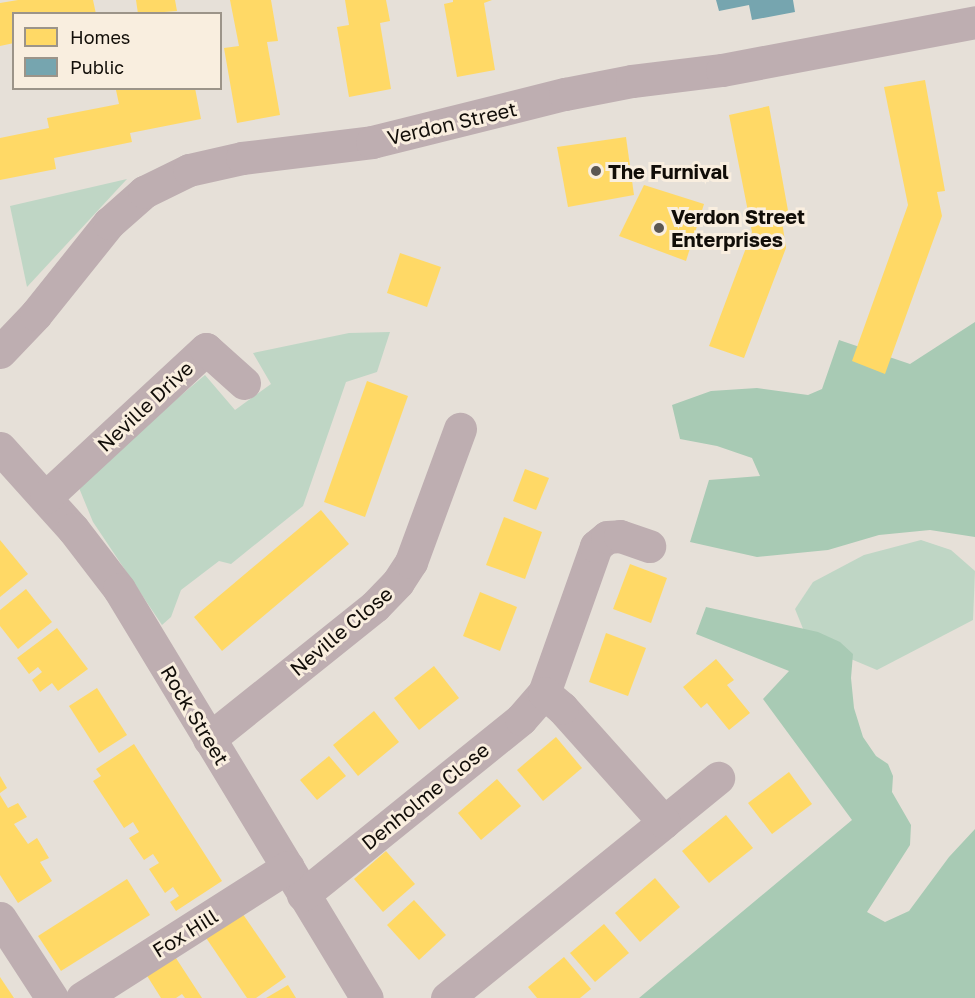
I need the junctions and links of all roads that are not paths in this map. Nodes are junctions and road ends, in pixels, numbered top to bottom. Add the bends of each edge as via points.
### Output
1 (975, 22) edge
2 (0, 352) edge
3 (244, 383) dead end
4 (460, 429) dead end
5 (0, 448) edge
6 (46, 497) junction
7 (649, 546) dead end
8 (544, 693) junction
9 (209, 740) junction
10 (718, 778) dead end
11 (664, 822) junction
12 (295, 881) junction
13 (0, 918) edge
14 (52, 998) edge
15 (82, 998) edge
16 (367, 998) edge
17 (447, 998) edge

1 - 2 street, Verdon Street via 722,70 576,92 372,142 242,158 189,170 144,192 109,223
3 - 6 street, Neville Drive via 206,349
4 - 9 street, Neville Close via 411,562 398,582 375,606
5 - 6 street, Rock Street
6 - 9 street, Rock Street via 119,589
7 - 8 street, Denholme Close via 620,536 607,537 596,546
8 - 11 street
8 - 12 street, Denholme Close via 521,719
9 - 12 street, Rock Street
10 - 11 street
11 - 17 street
12 - 15 street, Fox Hill
12 - 16 street, Rock Street
13 - 14 street

